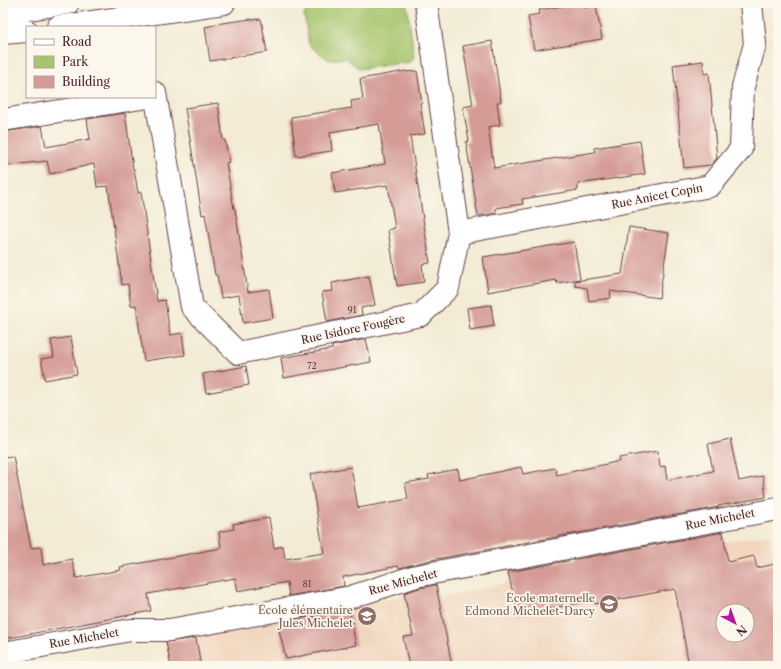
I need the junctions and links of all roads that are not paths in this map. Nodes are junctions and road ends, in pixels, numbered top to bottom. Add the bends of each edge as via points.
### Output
1 (68, 3) edge
2 (224, 3) edge
3 (426, 3) edge
4 (751, 3) edge
5 (3, 13) edge
6 (144, 21) edge
7 (72, 26) edge
8 (26, 31) edge
9 (3, 33) edge
10 (142, 98) edge
11 (156, 98) edge
12 (3, 120) edge
13 (459, 233) junction
14 (778, 508) edge
15 (3, 653) edge

1 - 5 street
2 - 6 street
3 - 13 street, Rue Isidore Fougère
4 - 13 street, Rue Anicet Copin via 756,44 743,87 741,149 710,186
6 - 7 street
8 - 9 street
10 - 12 street
11 - 13 street, Rue Isidore Fougère via 192,308 238,353 421,315 448,288
14 - 15 street, Rue Michelet via 416,576 351,597 170,630 131,630

